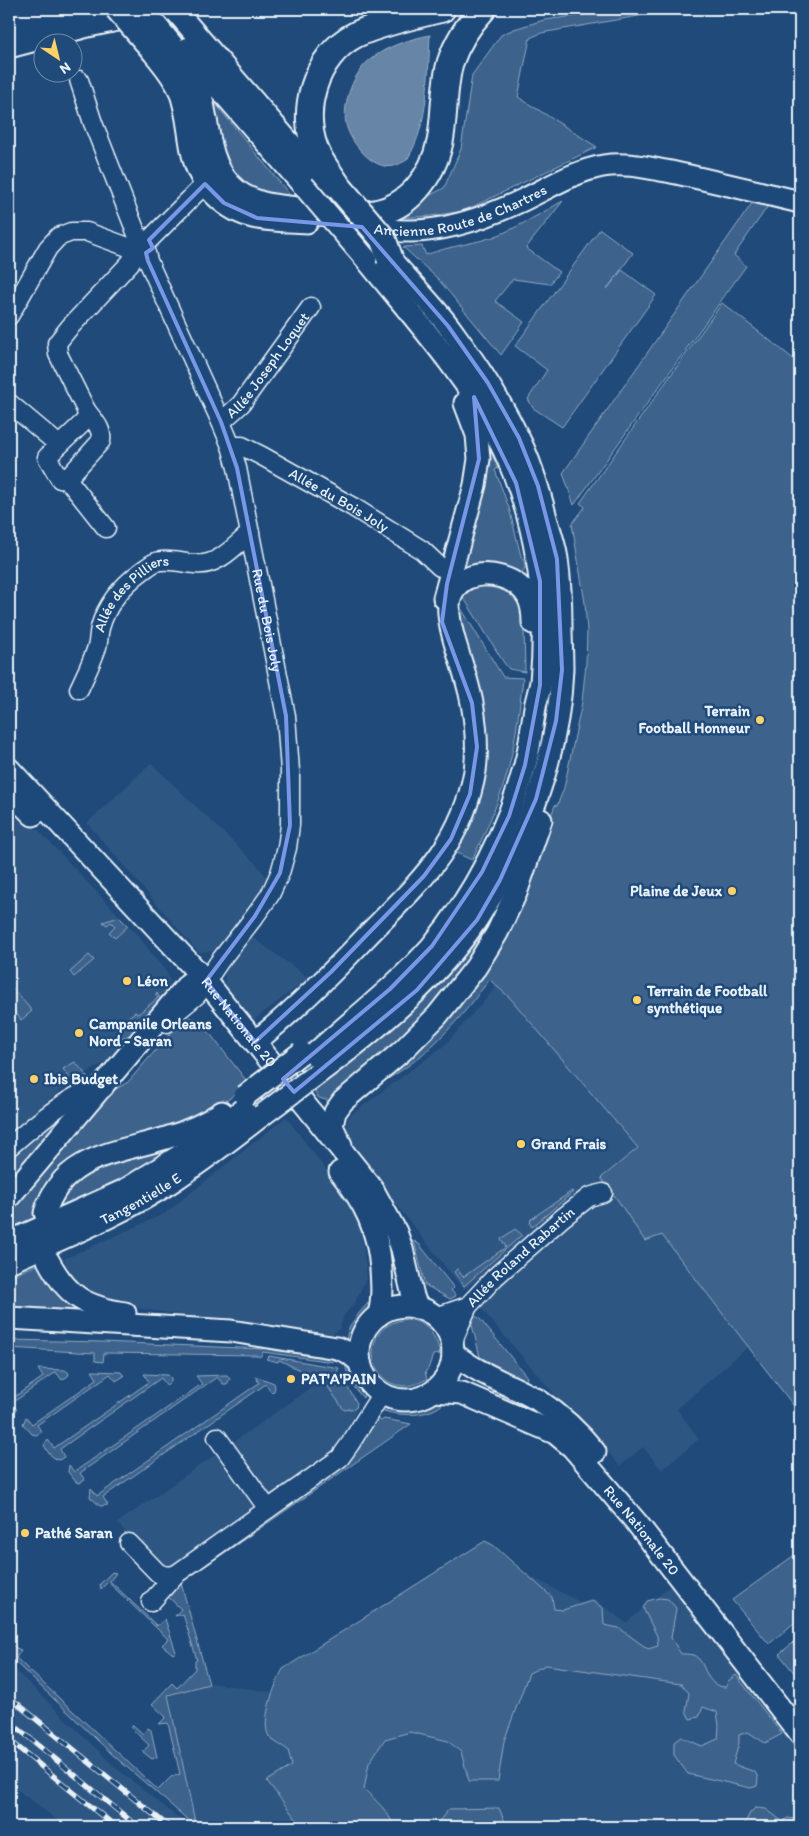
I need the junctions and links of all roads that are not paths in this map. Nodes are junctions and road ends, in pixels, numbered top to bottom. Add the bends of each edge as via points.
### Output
1 (79, 9) edge
2 (116, 9) edge
3 (140, 9) edge
4 (151, 9) edge
5 (162, 9) edge
6 (174, 9) edge
7 (442, 9) edge
8 (483, 9) edge
9 (9, 26) edge
10 (9, 45) edge
11 (177, 46) junction
12 (80, 82) edge
13 (205, 184) junction
14 (332, 186) junction
15 (800, 202) edge
16 (140, 246) junction
17 (378, 259) junction
18 (311, 307) dead end
19 (9, 316) edge
20 (452, 365) junction
21 (9, 404) edge
22 (86, 410) junction
23 (221, 422) junction
24 (60, 445) junction
25 (232, 446) junction
26 (66, 480) junction
27 (106, 528) dead end
28 (250, 534) junction
29 (440, 567) dead end
30 (468, 686) junction
31 (79, 689) dead end
32 (534, 712) junction
33 (548, 760) junction
34 (11, 785) edge
35 (197, 987) junction
36 (255, 1042) junction
37 (308, 1062) junction
38 (96, 1093) junction
39 (252, 1105) junction
40 (12, 1138) edge
41 (351, 1163) junction
42 (603, 1193) dead end
43 (9, 1197) edge
44 (45, 1212) dead end
45 (9, 1242) edge
46 (48, 1260) dead end
47 (9, 1262) edge
48 (468, 1306) junction
49 (426, 1312) junction
50 (379, 1315) junction
51 (9, 1318) edge
52 (231, 1331) junction
53 (453, 1350) junction
54 (360, 1362) junction
55 (434, 1391) junction
56 (382, 1393) junction
57 (217, 1437) dead end
58 (268, 1509) junction
59 (129, 1544) dead end
60 (175, 1575) junction
61 (151, 1602) dead end
62 (800, 1709) edge
63 (800, 1734) edge

1 - 9 highway
2 - 11 main road, Ancienne Route de Chartres, bridge
3 - 11 highway, bridge
4 - 11 main road
5 - 10 highway
6 - 11 main road
7 - 14 highway via 376,26 356,35 329,56 312,91 310,120 313,140
8 - 11 highway via 455,50 447,81 440,144 431,170 408,197 375,213 328,213 274,207 240,196 222,179 217,169 194,79
11 - 13 main road, Ancienne Route de Chartres via 171,74 180,90 195,166
11 - 14 main road
11 - 17 main road, bridge via 303,185
12 - 16 street, Rue du Bois Joly via 92,123
13 - 15 main road, Ancienne Route de Chartres via 234,210 257,218 406,231 467,222 568,178 610,165 638,166
13 - 16 street
14 - 17 highway, bridge via 383,239
16 - 19 street via 128,246 87,232 71,232 58,237 48,248
16 - 22 street via 130,263 57,343 58,354
16 - 23 street, Rue du Bois Joly
17 - 20 main road
17 - 33 main road via 448,326 488,383 519,438 538,486 557,558 561,607 562,670
18 - 23 street, Allée Joseph Loquet via 241,404
20 - 30 main road via 456,390 464,400 477,435 479,459 475,485 447,584 442,622
20 - 32 main road via 499,440 530,527 543,616 540,684
21 - 24 street
22 - 24 street via 87,419
22 - 26 street via 100,429 101,441
23 - 25 street, Rue du Bois Joly
24 - 26 street via 47,457 60,479
25 - 28 street, Rue du Bois Joly
25 - 29 street, Allée du Bois Joly via 242,446 353,506 422,550
26 - 27 street
28 - 31 street, Allée des Pilliers via 214,561 195,564 159,561 134,577 117,594 103,619 97,646
28 - 35 street, Rue du Bois Joly via 286,716 290,825 280,873 270,895
30 - 32 main road via 449,625 448,607 460,583 485,574 503,578 524,592 532,609
30 - 36 main road via 477,747 475,770 464,810 451,840 400,903 307,996
32 - 37 main road via 525,765 509,816 482,872 432,946 390,989
33 - 37 main road via 521,837 500,880 476,920 446,959 374,1029
33 - 41 main road via 550,792 516,893 476,967 437,1016 343,1101 335,1112 332,1126
34 - 35 main road, Rue Nationale 20 via 63,846
34 - 35 main road, Rue Nationale 20 via 76,841
35 - 36 main road, Rue Nationale 20
35 - 38 main road
35 - 50 main road, Rue Nationale 20 via 365,1207 380,1252 383,1293
36 - 41 main road, Rue Nationale 20
37 - 39 main road
38 - 40 street via 77,1095
38 - 43 main road
39 - 44 main road via 166,1138 86,1162 56,1187
39 - 45 main road via 197,1145 124,1190
39 - 47 main road, Tangentielle E via 174,1181 97,1223
41 - 49 main road, Rue Nationale 20 via 372,1188 396,1232 412,1296
42 - 48 street, Allée Roland Rabartin via 589,1197 572,1210
46 - 52 main road via 63,1285 88,1305
48 - 49 street, Allée Roland Rabartin
48 - 53 street via 455,1336
49 - 50 main road via 404,1307
49 - 53 main road, Rue Nationale 20 via 444,1325
50 - 54 main road, Rue Nationale 20 via 363,1336
51 - 52 main road
52 - 54 main road via 338,1348
53 - 55 main road via 448,1374
53 - 62 main road, Rue Nationale 20 via 461,1360 538,1400 575,1430
54 - 56 main road, Rue Nationale 20 via 364,1374
55 - 56 main road, Rue Nationale 20 via 422,1398 408,1400 394,1399
55 - 63 main road, Rue Nationale 20 via 462,1393 555,1433 572,1447 637,1523
56 - 58 street via 340,1458
57 - 58 street
58 - 60 street
59 - 60 street via 158,1573
60 - 61 street

